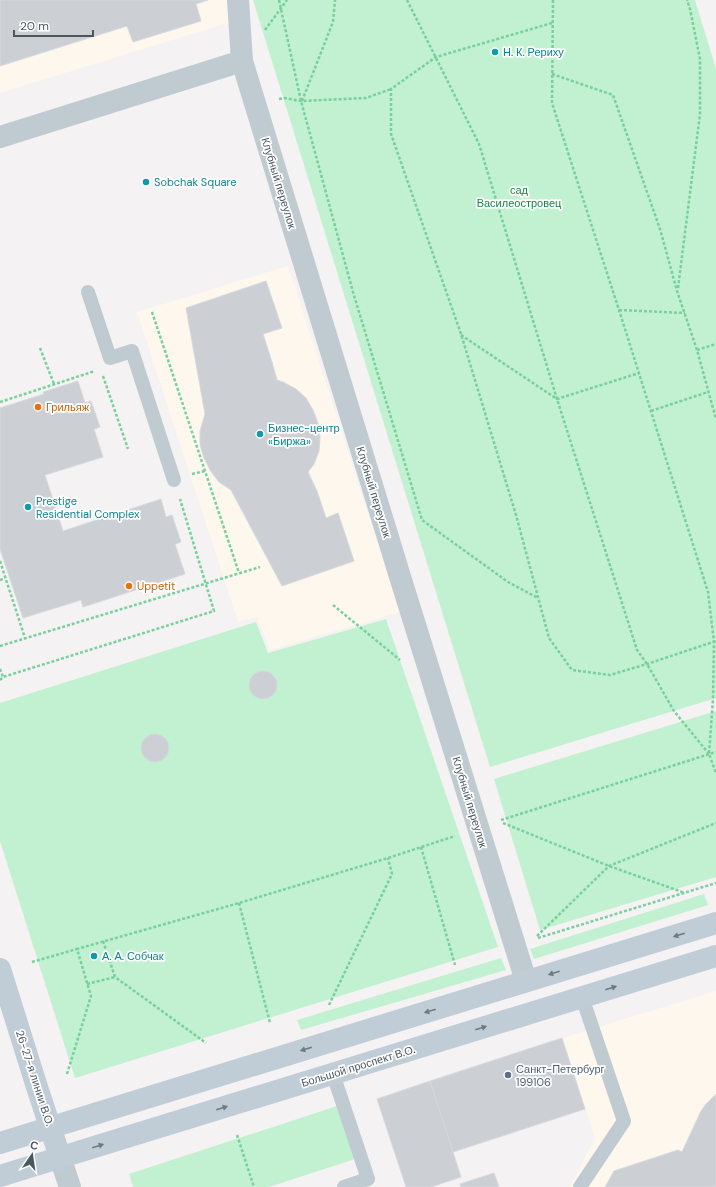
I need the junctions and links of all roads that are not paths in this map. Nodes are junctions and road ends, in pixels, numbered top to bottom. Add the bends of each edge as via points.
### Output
1 (238, 0) edge
2 (242, 61) junction
3 (0, 137) edge
4 (88, 292) dead end
5 (174, 480) road end
6 (716, 924) edge
7 (716, 956) edge
8 (0, 969) edge
9 (526, 982) junction
10 (582, 997) junction
11 (333, 1074) junction
12 (51, 1127) junction
13 (0, 1143) edge
14 (60, 1157) junction
15 (0, 1176) edge
16 (369, 1183) edge
17 (70, 1187) edge
18 (344, 1187) edge
19 (580, 1187) edge

1 - 2 street, Клубный переулок
2 - 3 street
2 - 9 street, Клубный переулок
4 - 5 lane via 110,358 132,351
6 -> 9 main road
10 -> 7 main road, Большой проспект В.О.
8 - 12 main road, 26-27-я линии В.О.
9 -> 12 main road
11 -> 10 main road, Большой проспект В.О.
10 - 19 lane via 624,1121
14 -> 11 main road, Большой проспект В.О.
11 - 16 lane
12 - 13 main road
12 - 14 main road, 26-27-я линии В.О.
14 - 15 main road, Большой проспект В.О.
14 - 17 street, 26-27-я линии В.О.
16 - 18 lane

